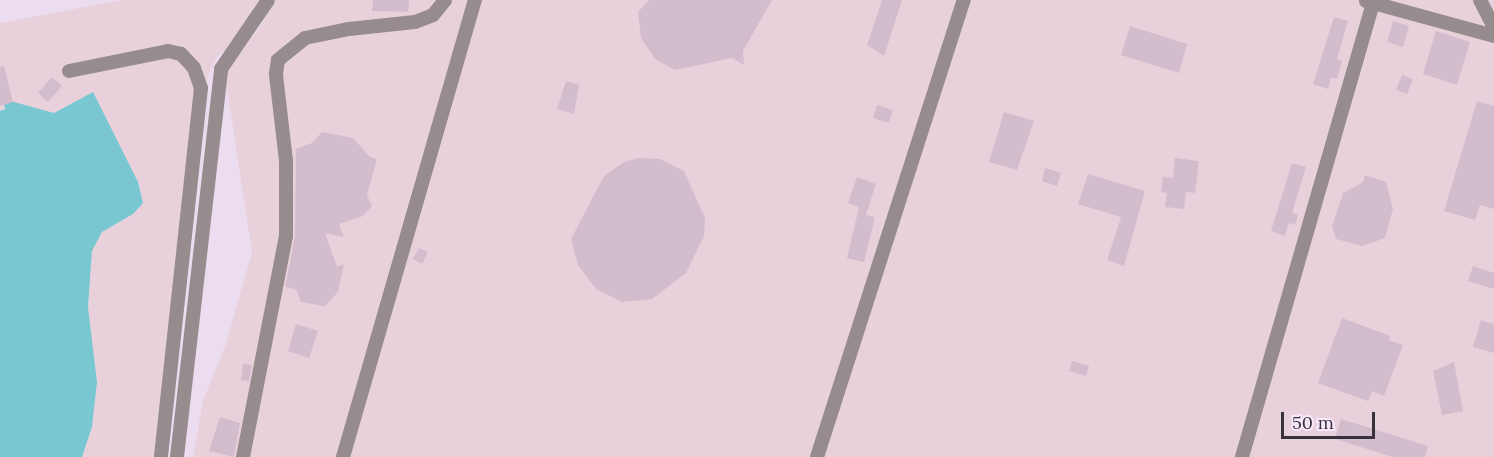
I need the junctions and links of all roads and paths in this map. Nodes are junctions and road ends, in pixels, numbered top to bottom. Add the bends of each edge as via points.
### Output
1 (268, 0) edge
2 (445, 0) edge
3 (475, 0) edge
4 (964, 0) edge
5 (1415, 0) edge
6 (1480, 0) edge
7 (1368, 1) edge
8 (1401, 10) junction
9 (1494, 28) edge
10 (1494, 36) edge
11 (69, 71) dead end
12 (161, 457) edge
13 (177, 457) edge
14 (243, 457) edge
15 (343, 457) edge
16 (817, 457) edge
17 (1242, 457) edge

1 - 13 lane via 221,69
2 - 14 lane via 433,15 415,22 349,28 305,38 278,60 276,74 286,161 286,236
3 - 15 lane
4 - 16 lane
5 - 8 lane
6 - 9 lane
7 - 8 lane
7 - 17 lane
8 - 10 lane
11 - 12 lane via 168,51 181,54 195,68 201,88

